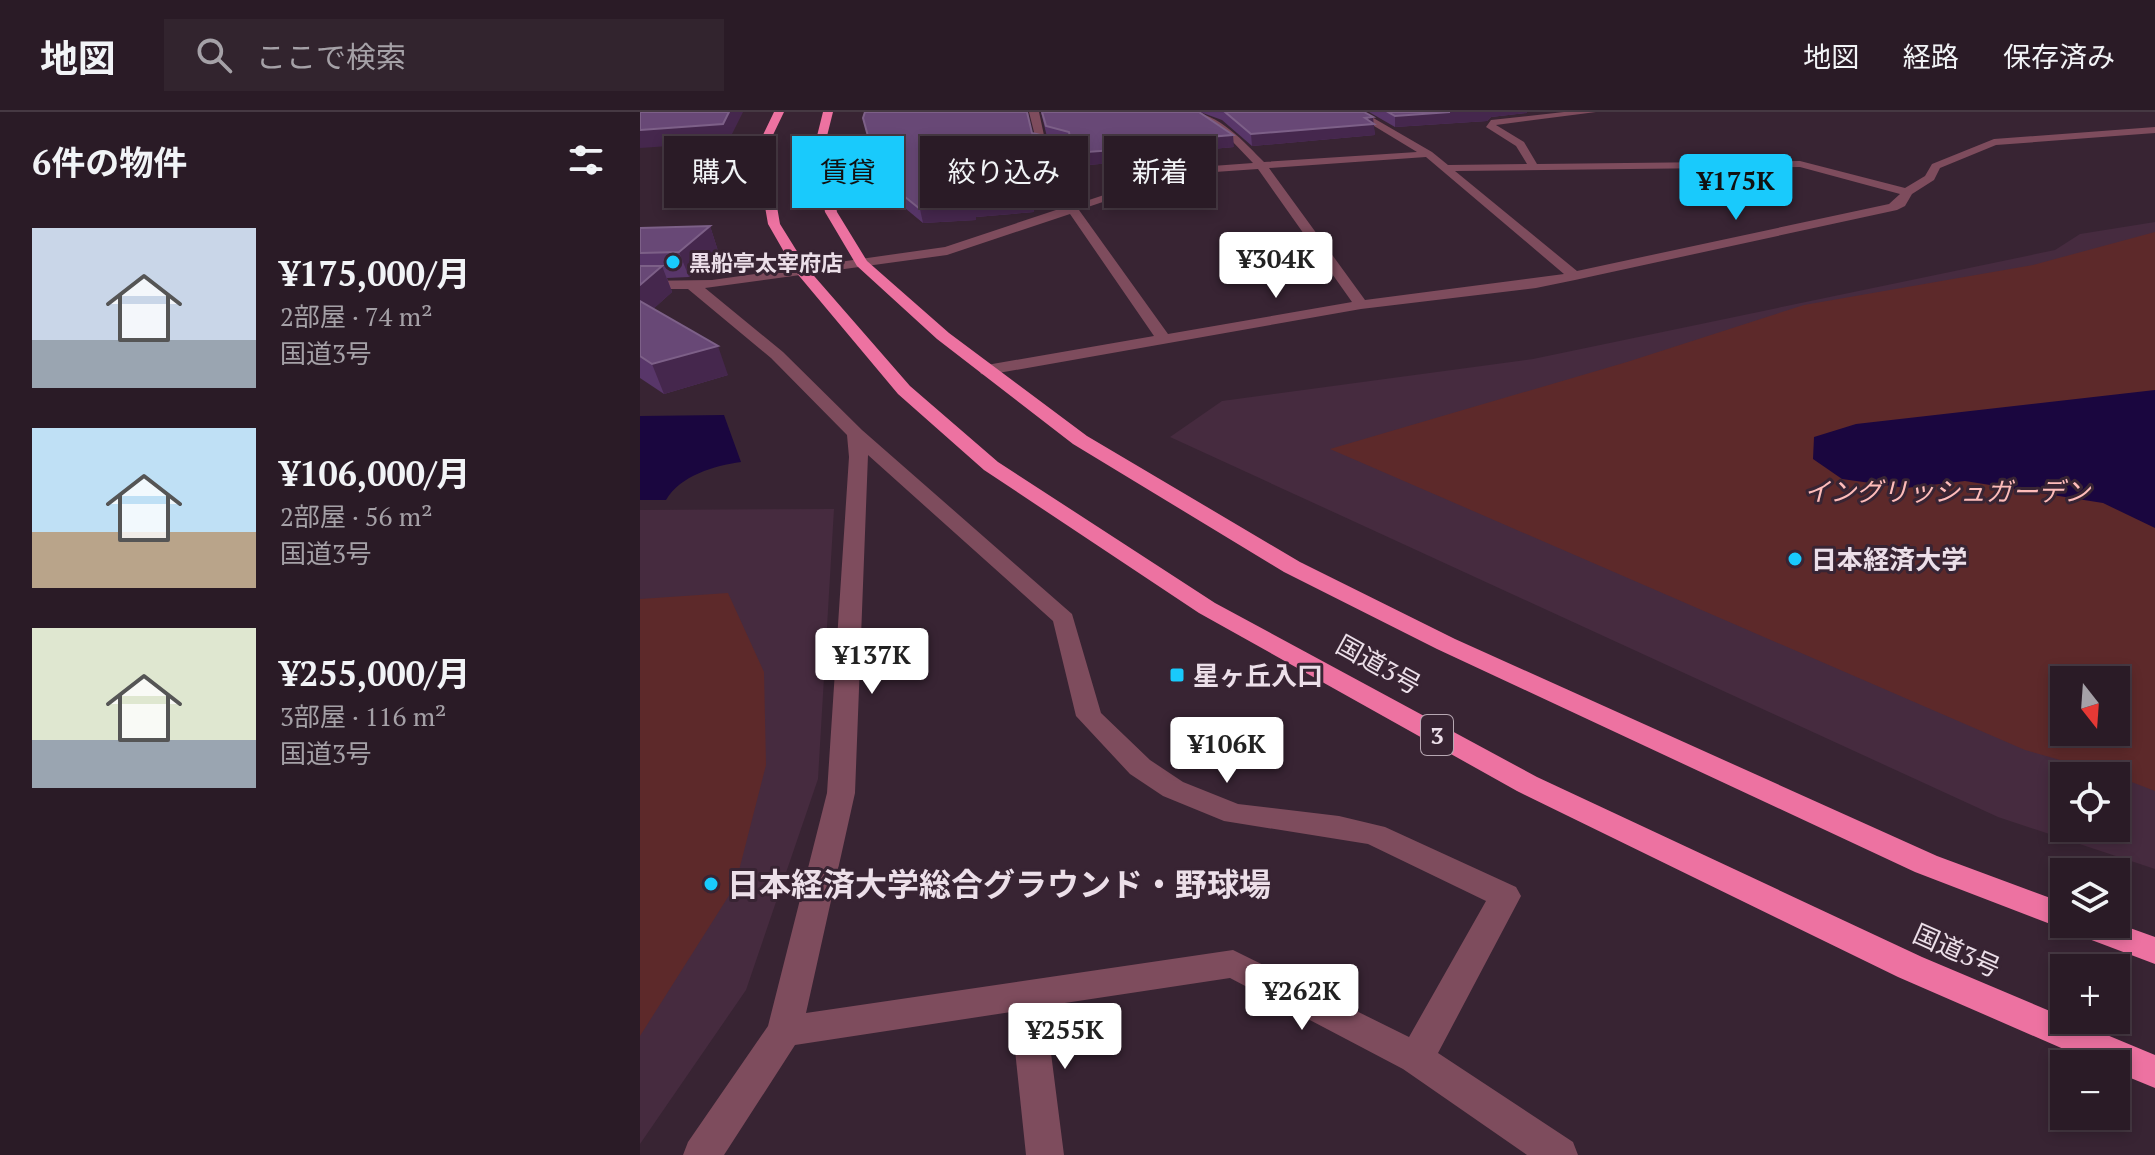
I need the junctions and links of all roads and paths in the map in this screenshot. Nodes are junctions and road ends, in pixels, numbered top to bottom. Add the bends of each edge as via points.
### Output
1 (779, 112) edge
2 (828, 112) edge
3 (1034, 112) edge
4 (1194, 112) edge
5 (1356, 112) edge
6 (1520, 112) edge
7 (1591, 112) edge
8 (1536, 117) junction
9 (2155, 130) edge
10 (1040, 136) edge
11 (1428, 154) junction
12 (1261, 165) junction
13 (1534, 167) junction
14 (1445, 168) junction
15 (1907, 192) junction
16 (1088, 202) edge
17 (1068, 208) edge
18 (1072, 208) edge
19 (862, 263) junction
20 (802, 271) junction
21 (1575, 276) junction
22 (640, 285) edge
23 (693, 286) junction
24 (1361, 305) junction
25 (1164, 340) junction
26 (987, 370) junction
27 (856, 434) junction
28 (2050, 911) edge
29 (2121, 938) edge
30 (2155, 951) edge
31 (1026, 995) junction
32 (784, 1031) junction
33 (1416, 1058) junction
34 (2155, 1072) edge
35 (702, 1155) edge
36 (1045, 1155) edge
37 (1559, 1155) edge

1 - 20 highway, 国道3号 / 3 via 767,137 766,178 774,224
2 - 19 highway, 国道3号 via 819,148 831,212
3 - 10 street
4 - 12 street via 1235,138
5 - 11 street
6 - 8 street
7 - 8 street
8 - 13 street via 1489,125 1520,144
9 - 15 street via 1994,142 1936,166 1930,178
11 - 12 street
11 - 14 street
12 - 16 street via 1185,171
12 - 24 street
13 - 14 street
13 - 15 street via 1800,164
14 - 21 street
15 - 21 street via 1893,207
17 - 19 street via 947,251
18 - 25 street
19 - 20 street
19 - 26 highway, 国道3号
20 - 23 street
20 - 34 highway, 国道3号 / 3 via 904,390 991,466 1207,608 1527,784 1910,967
21 - 24 street
22 - 23 street
23 - 27 street via 777,355
24 - 25 street
25 - 26 street
26 - 28 highway, 国道3号 via 1080,440 1292,567 1446,644 1912,857
27 - 32 street via 859,476 841,793
27 - 33 street via 1064,619 1089,716 1140,767 1173,789 1234,814 1375,835 1505,896
29 - 30 highway
31 - 32 street
31 - 33 street via 1233,964
31 - 36 street
32 - 35 street
33 - 37 street

